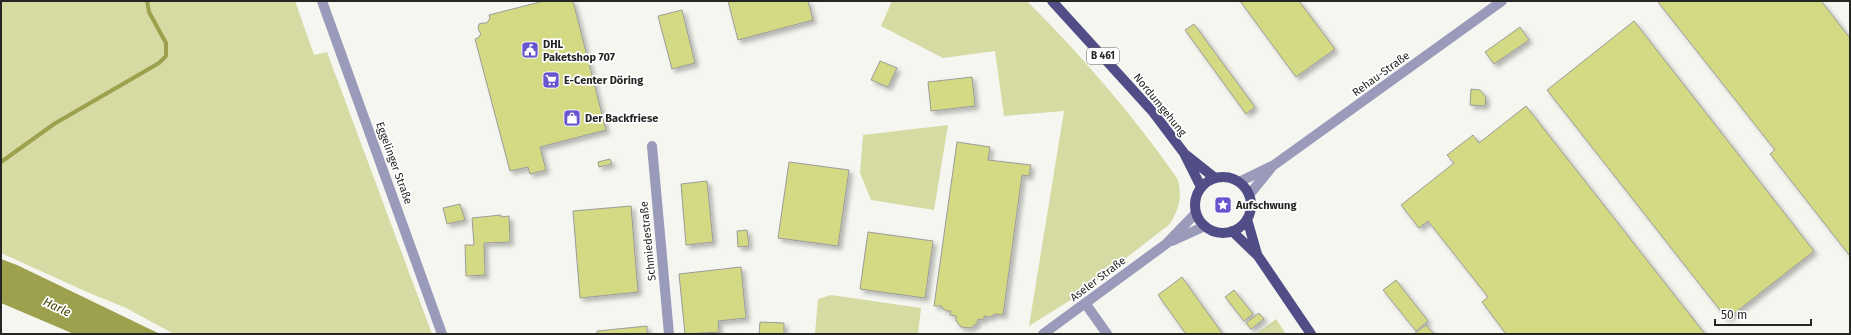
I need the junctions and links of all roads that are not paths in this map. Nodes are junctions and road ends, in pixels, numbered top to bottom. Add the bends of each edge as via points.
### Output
1 (322, 1) edge
2 (1052, 1) edge
3 (1502, 1) edge
4 (652, 146) dead end
5 (1184, 153) junction
6 (1274, 165) junction
7 (1215, 178) junction
8 (1239, 182) junction
9 (1201, 187) junction
10 (1249, 195) junction
11 (1196, 213) junction
12 (1247, 218) junction
13 (1205, 226) junction
14 (1232, 231) junction
15 (1166, 244) junction
16 (1258, 256) junction
17 (1085, 304) junction
18 (442, 334) edge
19 (669, 334) edge
20 (1043, 334) edge
21 (1107, 334) edge
22 (1311, 334) edge

1 - 18 street, Eggelinger Straße
2 - 5 main road, Nordumgehung / B 461 via 1148,106
3 - 6 street, Rehau-Straße
4 - 19 street, Schmiedestraße
5 - 7 main road, Nordumgehung / B 461
5 - 9 main road, Nordumgehung / B 461
6 - 8 street, Rehau-Straße
6 - 10 street, Rehau-Straße
7 - 8 main road via 1232,178
7 - 9 main road
8 - 10 main road
9 - 11 main road via 1196,195
10 - 12 main road via 1250,211
11 - 13 main road
11 - 15 street, Aseler Straße
12 - 14 main road
12 - 16 main road
13 - 14 main road via 1214,231
13 - 15 street, Aseler Straße
14 - 16 main road
15 - 17 street, Aseler Straße
16 - 22 main road
17 - 20 street, Aseler Straße
17 - 21 street

